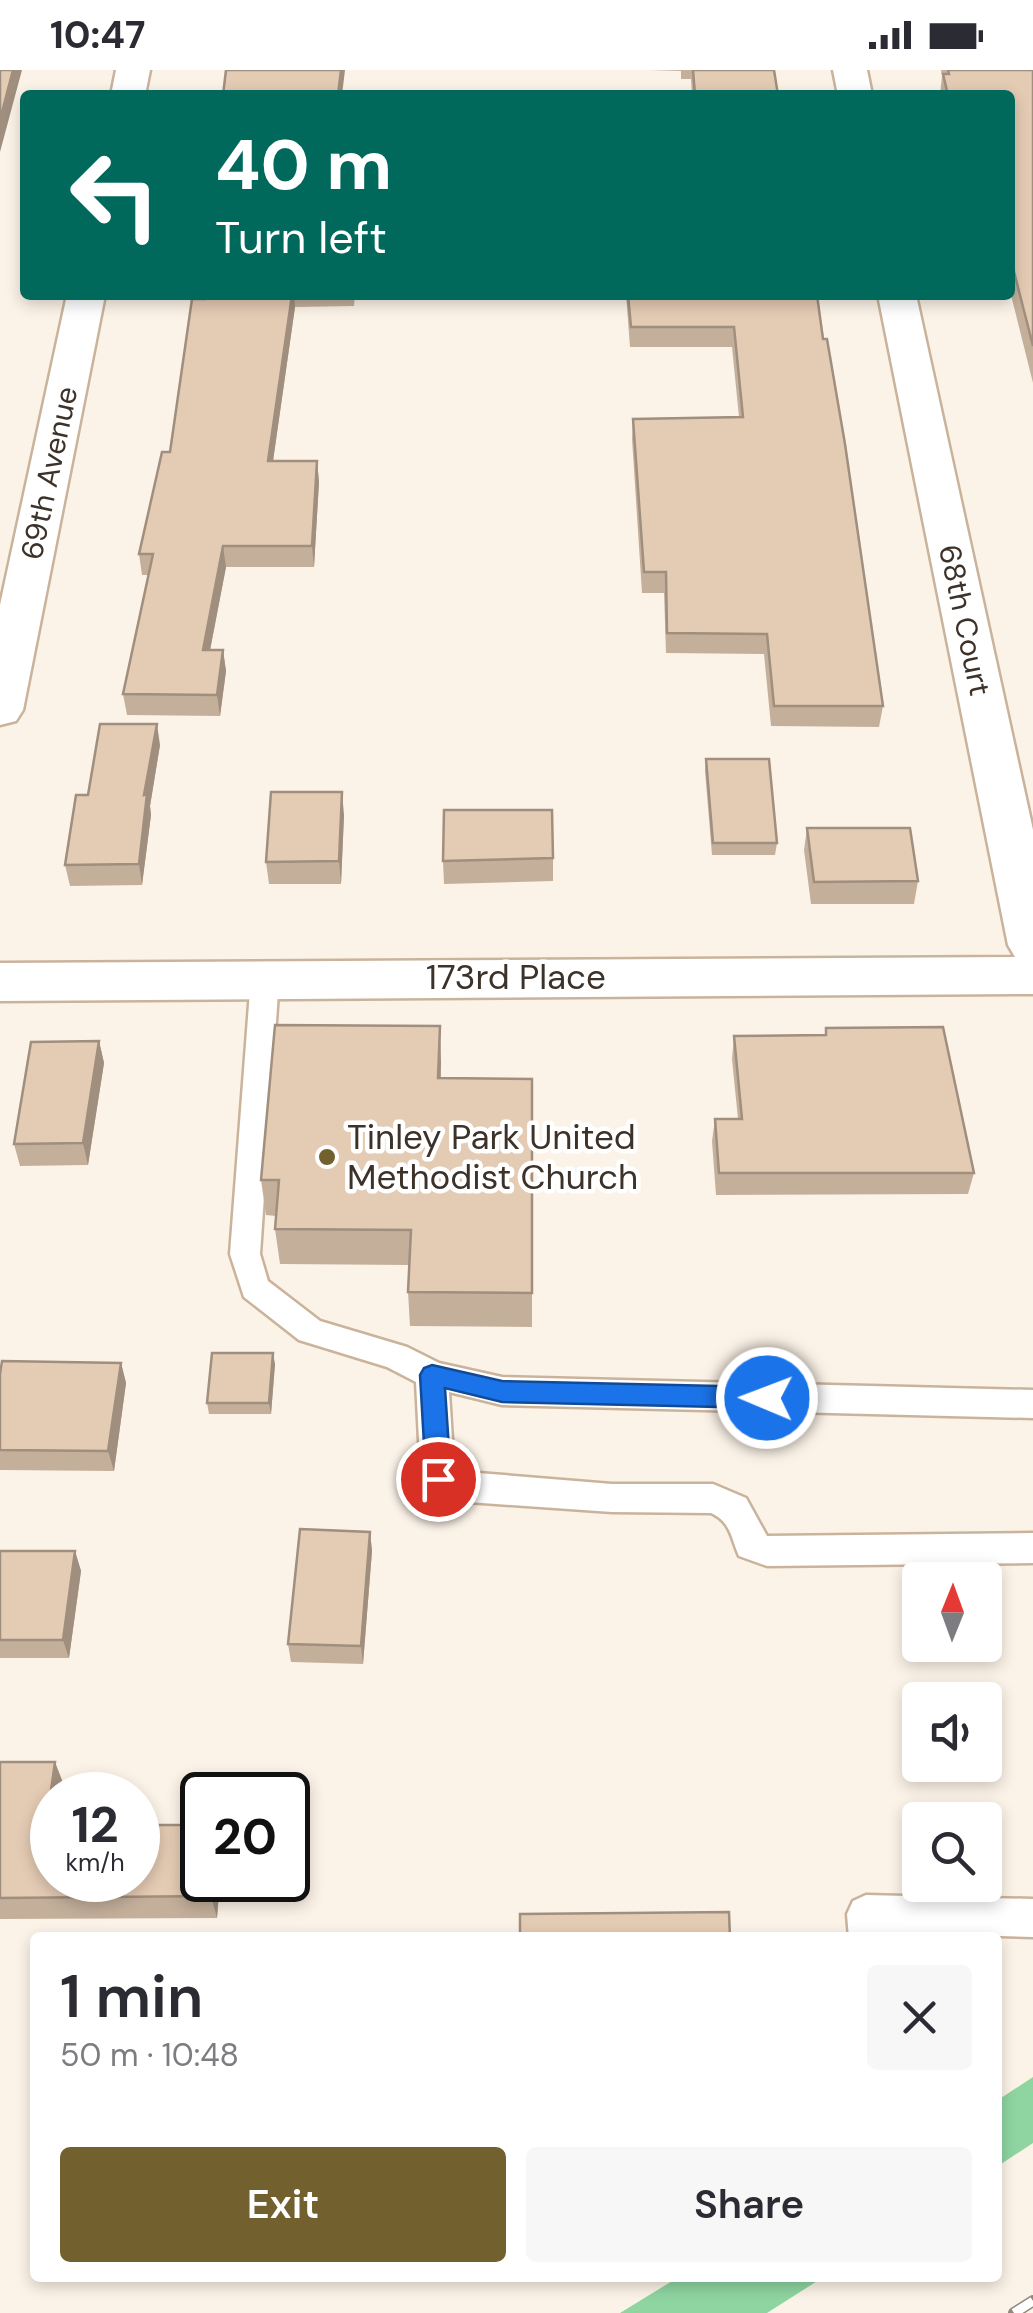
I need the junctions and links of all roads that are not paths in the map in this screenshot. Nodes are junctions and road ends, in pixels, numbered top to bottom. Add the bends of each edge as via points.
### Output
1 (85, 300) edge
2 (898, 300) edge
3 (4, 667) edge
4 (0, 710) edge
5 (1033, 945) edge
6 (1033, 974) edge
7 (265, 978) junction
8 (0, 982) edge
9 (432, 1375) junction
10 (1033, 1404) edge
11 (1033, 1548) edge
12 (1033, 1918) edge
13 (868, 1932) edge

1 - 3 street, 69th Avenue
2 - 5 street, 68th Court
3 - 4 street, 69th Avenue
6 - 7 street, 173rd Place
7 - 8 street, 173rd Place
7 - 9 lane via 245,1254 255,1288 310,1331 396,1356
9 - 10 lane via 502,1391
9 - 11 lane via 438,1479 454,1487 713,1498 734,1508 751,1545 768,1551
12 - 13 lane via 866,1914

